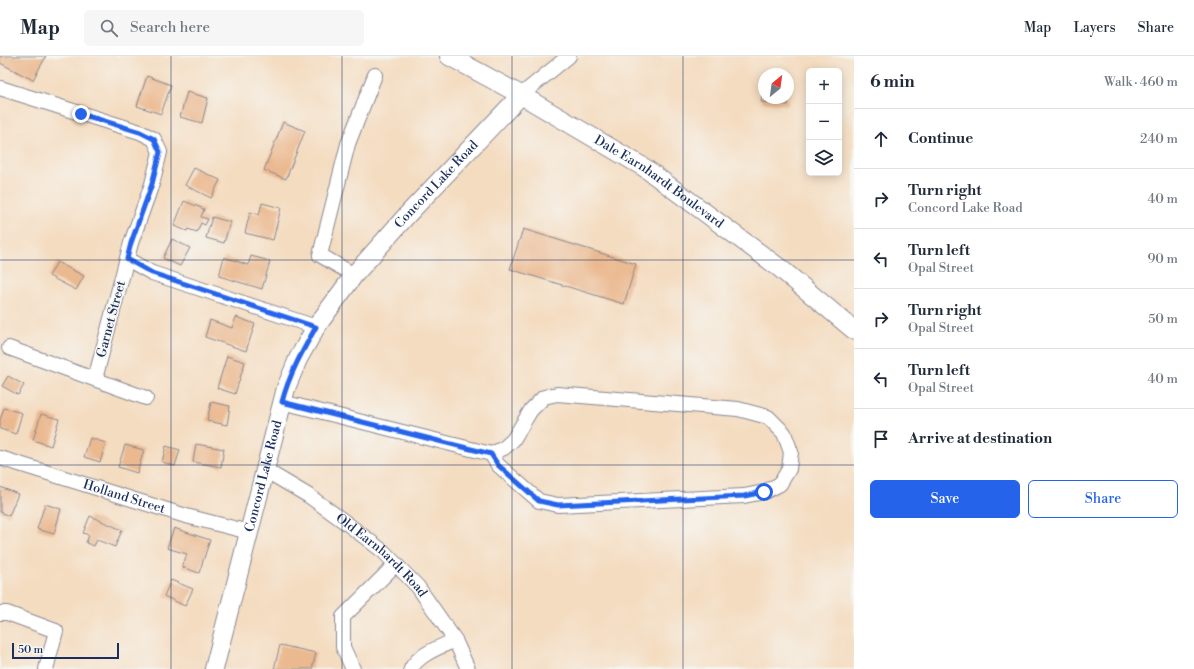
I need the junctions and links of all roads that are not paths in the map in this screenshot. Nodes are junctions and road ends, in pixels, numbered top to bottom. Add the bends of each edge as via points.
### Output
1 (449, 56) edge
2 (569, 56) edge
3 (375, 75) dead end
4 (0, 88) edge
5 (521, 95) junction
6 (127, 259) junction
7 (354, 275) junction
8 (316, 327) junction
9 (854, 330) edge
10 (9, 348) dead end
11 (95, 379) junction
12 (146, 398) dead end
13 (282, 402) junction
14 (491, 454) junction
15 (0, 458) edge
16 (265, 470) junction
17 (249, 532) junction
18 (396, 564) junction
19 (0, 613) edge
20 (455, 640) junction
21 (46, 669) edge
22 (214, 669) edge
23 (353, 669) edge
24 (411, 669) edge
25 (468, 669) edge

1 - 5 main road, Dale Earnhardt Boulevard
2 - 5 street
3 - 7 street via 348,144 320,255
4 - 6 street, Garnet Street via 140,132 154,139 160,152
5 - 7 main road, Concord Lake Road
5 - 9 main road, Dale Earnhardt Boulevard via 645,168 780,269
6 - 8 street via 152,273
6 - 11 street, Garnet Street
7 - 8 main road, Concord Lake Road
8 - 13 main road, Concord Lake Road via 298,360
10 - 11 street
11 - 12 street
13 - 14 street
13 - 16 main road, Concord Lake Road
14 - 14 street via 498,465 539,501 558,505 744,496 764,492 780,484 789,469 791,452 784,433 768,417 738,409 557,394 544,397 531,410 513,440
15 - 17 street, Holland Street via 186,516
16 - 17 main road, Concord Lake Road
16 - 18 street, Old Earnhardt Road via 346,522
17 - 22 main road, Concord Lake Road
18 - 20 street, Old Earnhardt Road via 418,587
18 - 23 street via 343,617 342,647
19 - 21 street via 7,613 56,631
20 - 24 street via 425,655
20 - 25 street, Old Earnhardt Road

